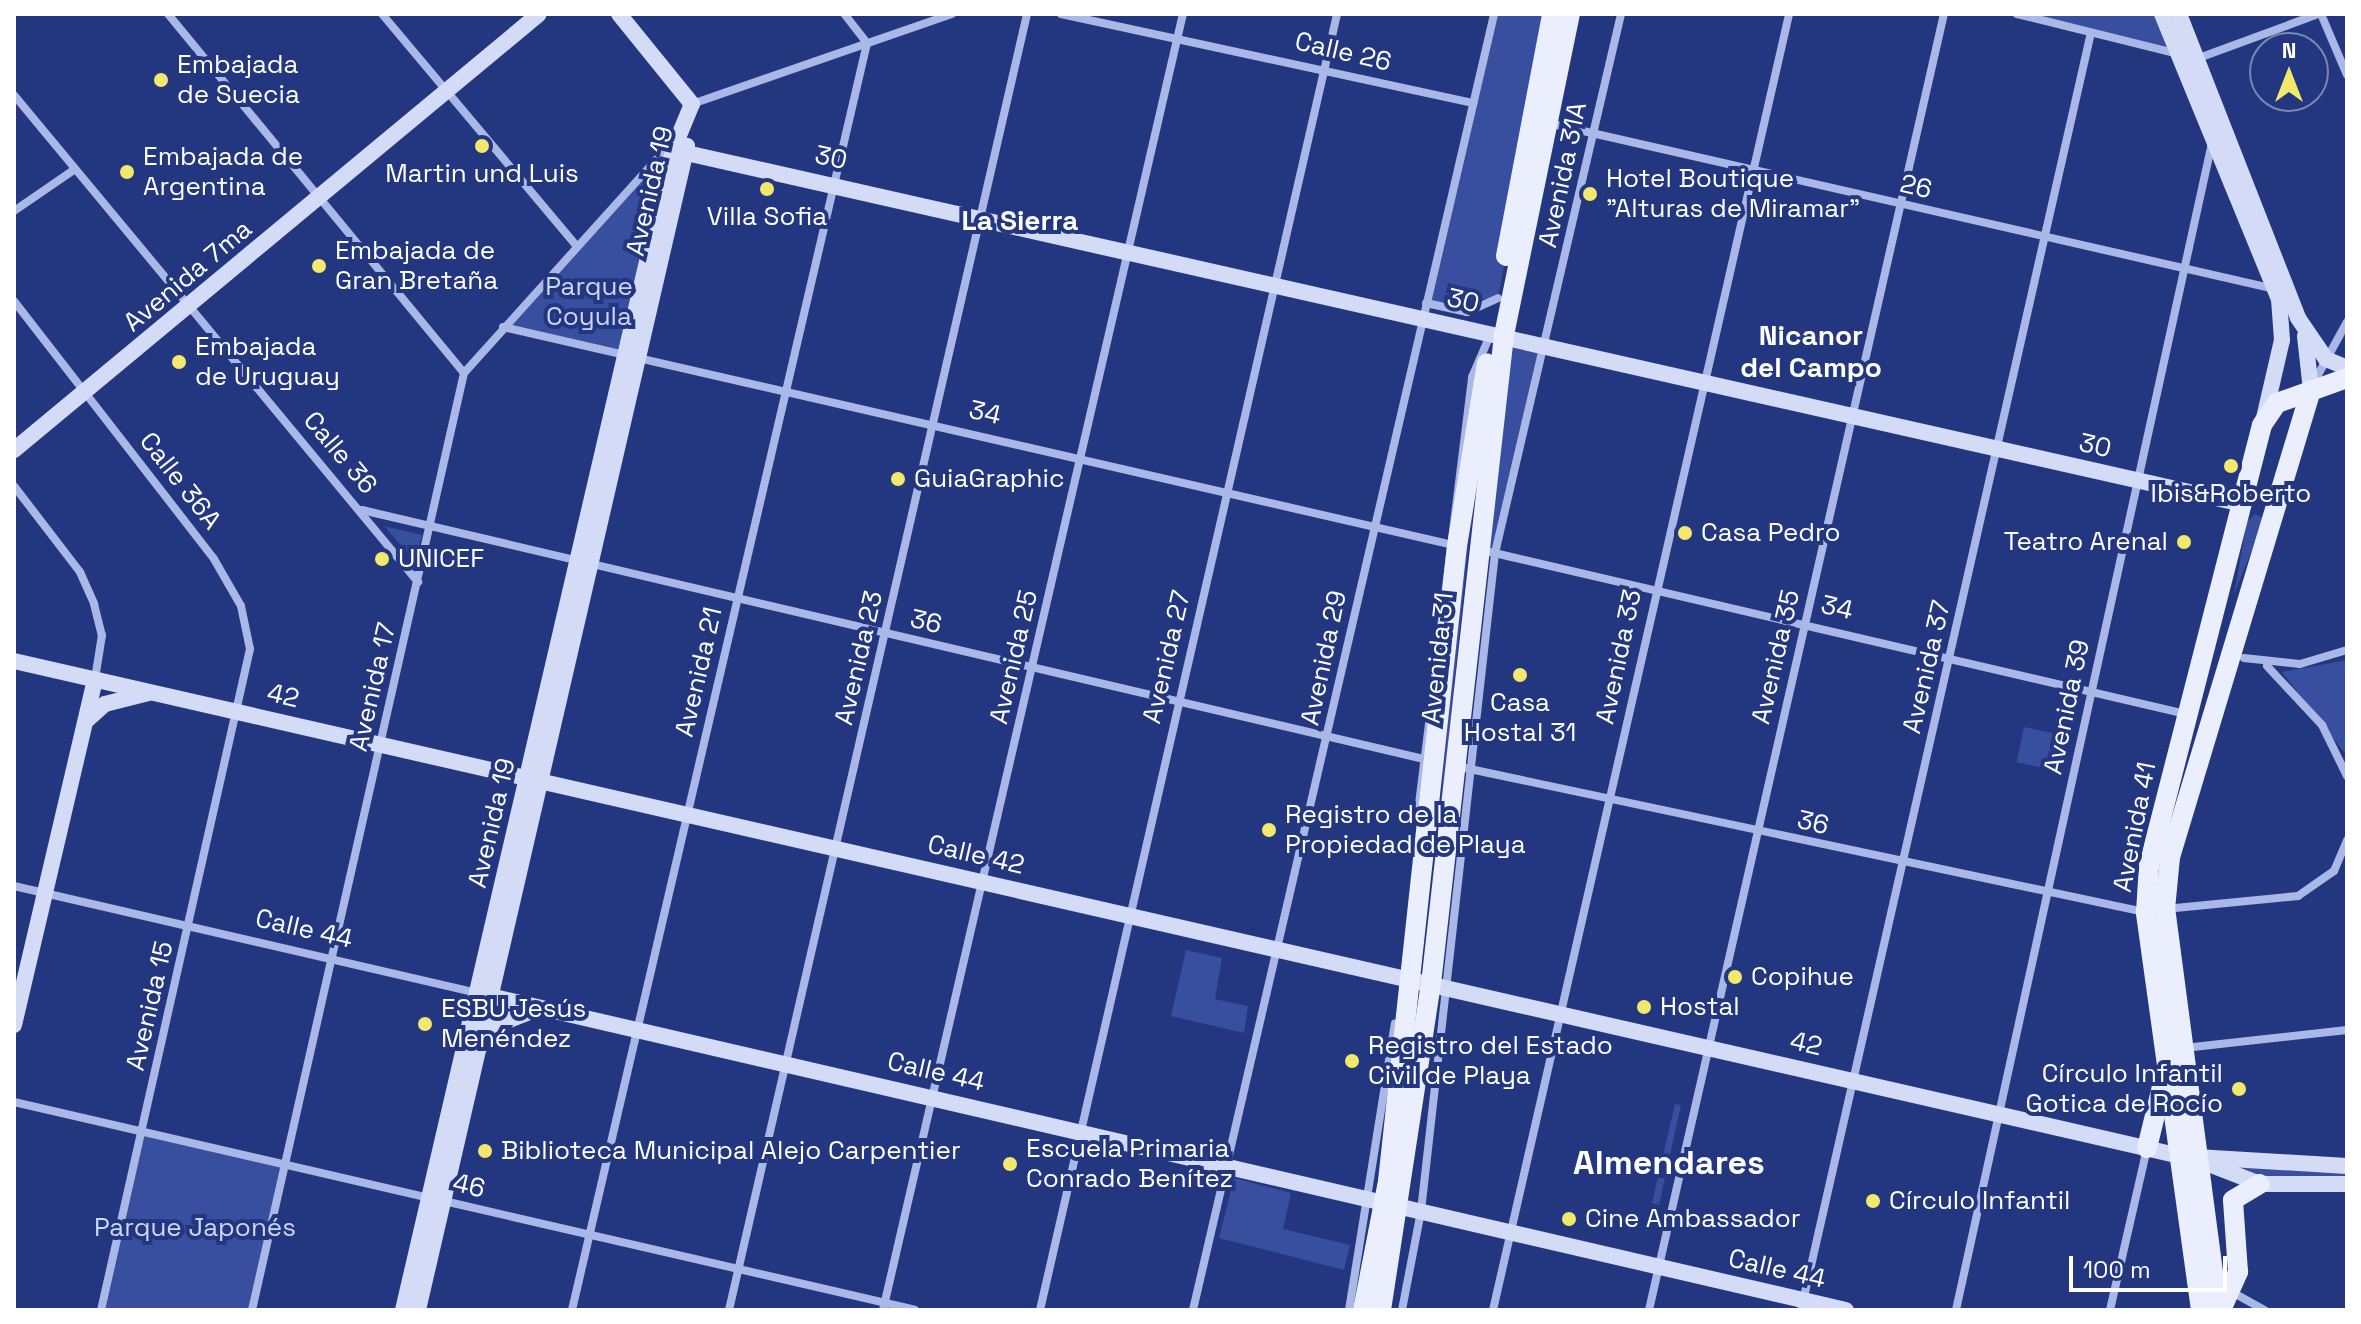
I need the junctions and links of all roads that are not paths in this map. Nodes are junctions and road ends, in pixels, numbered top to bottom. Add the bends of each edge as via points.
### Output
1 (168, 14) edge
2 (382, 14) edge
3 (539, 14) edge
4 (619, 14) edge
5 (844, 14) edge
6 (952, 14) edge
7 (1027, 14) edge
8 (1061, 14) edge
9 (1183, 14) edge
10 (1337, 14) edge
11 (1494, 14) edge
12 (1552, 14) edge
13 (1570, 14) edge
14 (1621, 14) edge
15 (1789, 14) edge
16 (1944, 14) edge
17 (2017, 14) edge
18 (2162, 14) edge
19 (2179, 14) edge
20 (2320, 14) edge
21 (2091, 33) junction
22 (1179, 37) junction
23 (867, 43) junction
24 (2177, 54) junction
25 (2196, 59) junction
26 (1325, 68) junction
27 (2347, 75) edge
28 (443, 91) junction
29 (14, 95) edge
30 (1474, 103) junction
31 (692, 104) junction
32 (2218, 114) junction
33 (1548, 123) junction
34 (1592, 133) junction
35 (2213, 139) junction
36 (679, 152) junction
37 (75, 169) junction
38 (1754, 170) junction
39 (836, 183) junction
40 (321, 197) junction
41 (1902, 204) junction
42 (14, 211) edge
43 (982, 216) junction
44 (2046, 237) junction
45 (576, 245) junction
46 (1127, 249) junction
47 (2185, 269) junction
48 (1277, 283) junction
49 (2275, 289) junction
50 (1498, 298) junction
51 (14, 301) edge
52 (190, 305) junction
53 (1425, 310) junction
54 (2301, 322) junction
55 (2347, 322) edge
56 (503, 327) junction
57 (1498, 334) junction
58 (1547, 345) junction
59 (630, 357) junction
60 (2326, 359) junction
61 (2347, 368) edge
62 (464, 373) junction
63 (2347, 378) edge
64 (1703, 381) junction
65 (786, 389) junction
66 (86, 392) junction
67 (2310, 400) junction
68 (1853, 415) junction
69 (2265, 420) junction
70 (934, 421) junction
71 (2300, 434) junction
72 (1996, 448) junction
73 (14, 450) edge
74 (1081, 456) junction
75 (2140, 481) junction
76 (2286, 482) junction
77 (14, 486) edge
78 (1226, 491) junction
79 (2242, 504) junction
80 (362, 510) junction
81 (1373, 526) junction
82 (433, 527) junction
83 (1468, 548) junction
84 (582, 563) junction
85 (418, 582) junction
86 (1655, 589) junction
87 (736, 598) junction
88 (1805, 621) junction
89 (885, 633) junction
90 (2233, 636) junction
91 (2347, 650) edge
92 (1950, 656) junction
93 (2244, 658) junction
94 (14, 661) edge
95 (2267, 666) junction
96 (1032, 668) junction
97 (2222, 672) junction
98 (95, 679) junction
99 (2091, 690) junction
100 (153, 691) junction
101 (1177, 702) junction
102 (237, 710) junction
103 (2187, 714) junction
104 (84, 724) junction
105 (1327, 737) junction
106 (381, 743) junction
107 (1445, 764) junction
108 (2347, 776) edge
109 (534, 778) junction
110 (1609, 796) junction
111 (687, 813) junction
112 (1756, 831) junction
113 (2347, 840) edge
114 (835, 848) junction
115 (1902, 864) junction
116 (983, 881) junction
117 (14, 886) edge
118 (46, 894) junction
119 (2047, 896) junction
120 (2165, 910) junction
121 (1130, 915) junction
122 (188, 926) junction
123 (1279, 949) junction
124 (332, 960) junction
125 (1423, 982) junction
126 (484, 995) junction
127 (541, 1008) junction
128 (1560, 1014) junction
129 (14, 1025) edge
130 (636, 1030) junction
131 (2347, 1030) edge
132 (1706, 1046) junction
133 (2174, 1051) junction
134 (477, 1054) junction
135 (787, 1063) junction
136 (1855, 1080) junction
137 (935, 1096) junction
138 (14, 1102) edge
139 (2002, 1115) junction
140 (1080, 1130) junction
141 (142, 1132) junction
142 (2147, 1148) junction
143 (2190, 1158) junction
144 (1228, 1164) junction
145 (285, 1165) junction
146 (2347, 1166) edge
147 (2260, 1184) junction
148 (2347, 1184) edge
149 (436, 1200) junction
150 (1395, 1205) junction
151 (1511, 1232) junction
152 (590, 1235) junction
153 (1659, 1266) junction
154 (738, 1269) junction
155 (2231, 1291) junction
156 (1802, 1305) edge
157 (884, 1307) edge
158 (101, 1310) edge
159 (252, 1310) edge
160 (403, 1310) edge
161 (418, 1310) edge
162 (572, 1310) edge
163 (729, 1310) edge
164 (915, 1310) edge
165 (1040, 1310) edge
166 (1193, 1310) edge
167 (1349, 1310) edge
168 (1363, 1310) edge
169 (1381, 1310) edge
170 (1402, 1310) edge
171 (1493, 1310) edge
172 (1649, 1310) edge
173 (1846, 1310) edge
174 (1956, 1310) edge
175 (2110, 1310) edge
176 (2201, 1310) edge
177 (2220, 1310) edge
178 (2265, 1310) edge

1 - 40 street
2 - 28 street
3 - 28 main road, Avenida 7ma
4 - 31 main road
5 - 23 street
6 - 23 street
7 - 43 street, Avenida 23
8 - 22 street, Calle 26
9 - 22 street, Avenida 25
10 - 26 street, Avenida 27
11 - 30 street, Avenida 29
12 - 50 main road, Avenida 31
13 - 33 main road, Avenida 31
14 - 34 street, Avenida 31A
15 - 38 street, Avenida 33
16 - 41 street, Avenida 35
17 - 21 street
18 - 24 main road
19 - 25 main road
20 - 25 street
20 - 27 street
21 - 24 street
21 - 44 street, Avenida 37
22 - 26 street, Calle 26
22 - 46 street, Avenida 25
23 - 31 street
23 - 39 street, Avenida 21
24 - 25 street
24 - 35 main road
25 - 32 main road
26 - 30 street, Calle 26
26 - 48 street, Avenida 27
28 - 40 main road, Avenida 7ma
28 - 45 street
29 - 37 street, Calle 36
30 - 53 street, Avenida 29
31 - 36 main road, Avenida 19
32 - 35 street, Avenida 39
32 - 54 main road
33 - 34 street, 26
33 - 57 main road, Avenida 31
34 - 38 street, 26
34 - 58 street, Avenida 31A
35 - 47 street, Avenida 39
35 - 49 main road
36 - 39 main road, 30
36 - 45 street, Avenida 17 via 665,150
36 - 59 main road, Avenida 19
37 - 42 street
37 - 52 street, Calle 36
38 - 41 street, 26
38 - 64 street, Avenida 33
39 - 43 main road, 30
39 - 65 street, Avenida 21
40 - 52 main road, Avenida 7ma
40 - 62 street
41 - 44 street, 26
41 - 68 street, Avenida 35
43 - 46 main road, 30
43 - 70 street, Avenida 23
44 - 47 street, 26
44 - 72 street, Avenida 37
45 - 56 street, Avenida 17
46 - 48 main road, 30
46 - 74 street, Avenida 25
47 - 49 street, 26
47 - 75 street, Avenida 39
48 - 53 main road, 30
48 - 78 street, Avenida 27
49 - 69 main road via 2284,325
50 - 53 street via 1475,311
50 - 57 main road, Avenida 31
51 - 66 street, Calle 36A
52 - 66 main road, Avenida 7ma
52 - 80 street, Calle 36
53 - 57 main road, 30
53 - 81 street, Avenida 29
54 - 60 main road
54 - 67 main road
55 - 60 street
56 - 59 street, 34
56 - 62 street, Avenida 17
57 - 58 main road, 30
57 - 83 main road, Avenida 31
57 - 83 street, Avenida 31 via 1472,377
58 - 64 main road, 30
58 - 83 street, Avenida 31
59 - 65 street, 34
59 - 84 main road, Avenida 19
60 - 61 main road
60 - 67 street
62 - 82 street, Avenida 17
63 - 67 main road
64 - 68 main road, 30
64 - 86 street, Avenida 33
65 - 70 street, 34
65 - 87 street, Avenida 21
66 - 73 main road, Avenida 7ma
66 - 102 street, Calle 36A via 236,593 250,649
67 - 69 main road
67 - 71 main road, Avenida 41
68 - 72 main road, 30
68 - 88 street, Avenida 35
69 - 71 main road via 2295,411
69 - 79 main road, Avenida 41
70 - 74 street, 34
70 - 89 street, Avenida 23
71 - 76 main road, Avenida 41
72 - 75 main road, 30
72 - 92 street, Avenida 37
74 - 78 street, 34
74 - 96 street, Avenida 25
75 - 79 main road, 30
75 - 99 street, Avenida 39
76 - 79 main road via 2273,505
76 - 90 main road, Avenida 41
77 - 98 street via 80,572 94,604 102,635
78 - 81 street, 34
78 - 101 street, Avenida 27
79 - 103 main road, Avenida 41
80 - 82 street, 36
80 - 85 street, Calle 36
81 - 83 street, 34
81 - 105 street, Avenida 29
82 - 84 street, 36
82 - 85 street, Avenida 17
83 - 86 street, 34
83 - 107 main road, Avenida 31
83 - 107 street, Avenida 31
84 - 87 street, 36
84 - 109 main road, Avenida 19
85 - 106 street, Avenida 17
86 - 88 street, 34
86 - 110 street, Avenida 33
87 - 89 street, 36
87 - 111 street, Avenida 21
88 - 92 street, 34
88 - 112 street, Avenida 35
89 - 96 street, 36
89 - 114 street, Avenida 23
90 - 93 street
90 - 97 main road, Avenida 41
91 - 95 street
92 - 99 street, 34
92 - 115 street, Avenida 37
93 - 95 street
93 - 97 street
94 - 98 main road, 42
95 - 108 street via 2322,725
96 - 101 street, 36
96 - 116 street, Avenida 25
97 - 120 main road, Avenida 41 via 2170,857
98 - 100 main road, 42
98 - 104 main road
99 - 103 street, 34
99 - 119 street, Avenida 39
100 - 102 main road, 42
100 - 104 main road via 105,704
101 - 105 street, 36
101 - 121 street, Avenida 27
102 - 106 main road, 42
102 - 122 street, Avenida 15
103 - 120 main road, Avenida 41 via 2159,818
104 - 118 main road
105 - 107 street, 36
105 - 123 street, Avenida 29
106 - 109 main road, 42
106 - 124 street, Avenida 17
107 - 110 street, 36
107 - 125 main road, Avenida 31
107 - 125 street, Avenida 31
109 - 111 main road, Calle 42
109 - 126 main road, Avenida 19
110 - 112 street, 36
110 - 128 street, Avenida 33
111 - 114 main road, Calle 42
111 - 130 street, Avenida 21
112 - 115 street, 36
112 - 132 street, Avenida 35
113 - 120 street, 36 via 2334,871 2298,896
114 - 116 main road, Calle 42
114 - 135 street, Avenida 23
115 - 119 street, 36
115 - 136 street, Avenida 37
116 - 121 main road, Calle 42
116 - 137 street, Avenida 25
117 - 118 street, Calle 44
118 - 122 street, Calle 44
118 - 129 main road
119 - 120 street, 36
119 - 139 street, Avenida 39
120 - 133 main road, Avenida 41
121 - 123 main road, Calle 42
121 - 140 street, Avenida 27
122 - 124 street, Calle 44
122 - 141 street, Avenida 15
123 - 125 main road, Calle 42
123 - 144 street, Avenida 29
124 - 126 street, Calle 44
124 - 145 street, Avenida 17
125 - 128 main road, 42
125 - 150 main road, Avenida 31
125 - 150 street, Avenida 31
126 - 127 main road, Calle 44
126 - 134 main road, Avenida 19
126 - 149 main road, Avenida 19
127 - 130 main road, Calle 44
127 - 134 main road via 499,1024
128 - 132 main road, 42
128 - 151 street, Avenida 33
130 - 135 main road, Calle 44
130 - 152 street, Avenida 21
131 - 133 street
132 - 136 main road, 42
132 - 153 street, Avenida 35
133 - 142 main road
133 - 143 main road, Avenida 41
134 - 149 main road, Avenida 19
135 - 137 main road, Calle 44
135 - 154 street, Avenida 23
136 - 139 main road, 42
136 - 156 street, Avenida 37
137 - 140 main road, Calle 44
137 - 157 street, Avenida 25
138 - 141 street, 46
139 - 142 main road, 42
139 - 174 street, Avenida 39
140 - 144 main road, Calle 44
140 - 165 street, Avenida 27
141 - 145 street, 46
141 - 158 street, Avenida 15
142 - 143 main road, 42
142 - 175 street
143 - 146 main road
143 - 147 main road
143 - 176 main road, Avenida 41
143 - 177 main road, Avenida 41
144 - 150 main road, Calle 44
144 - 166 street, Avenida 29
145 - 149 street, 46
145 - 159 street, Avenida 17
147 - 148 main road
147 - 155 main road via 2243,1190 2231,1210 2238,1272
149 - 152 street, 46
149 - 160 main road, Avenida 19
149 - 161 main road, Avenida 19
150 - 151 main road, Calle 44
150 - 167 street, Avenida 31
150 - 168 main road, Avenida 31
150 - 169 main road, Avenida 31
150 - 170 street, Avenida 31
151 - 153 main road, Calle 44
151 - 171 street, Avenida 33
152 - 154 street, 46
152 - 162 street, Avenida 21
153 - 156 main road, Calle 44
153 - 172 street, Avenida 35
154 - 157 street, 46
154 - 163 street, Avenida 23
155 - 177 main road
155 - 178 street
156 - 173 main road, Calle 44
157 - 164 street, 46

